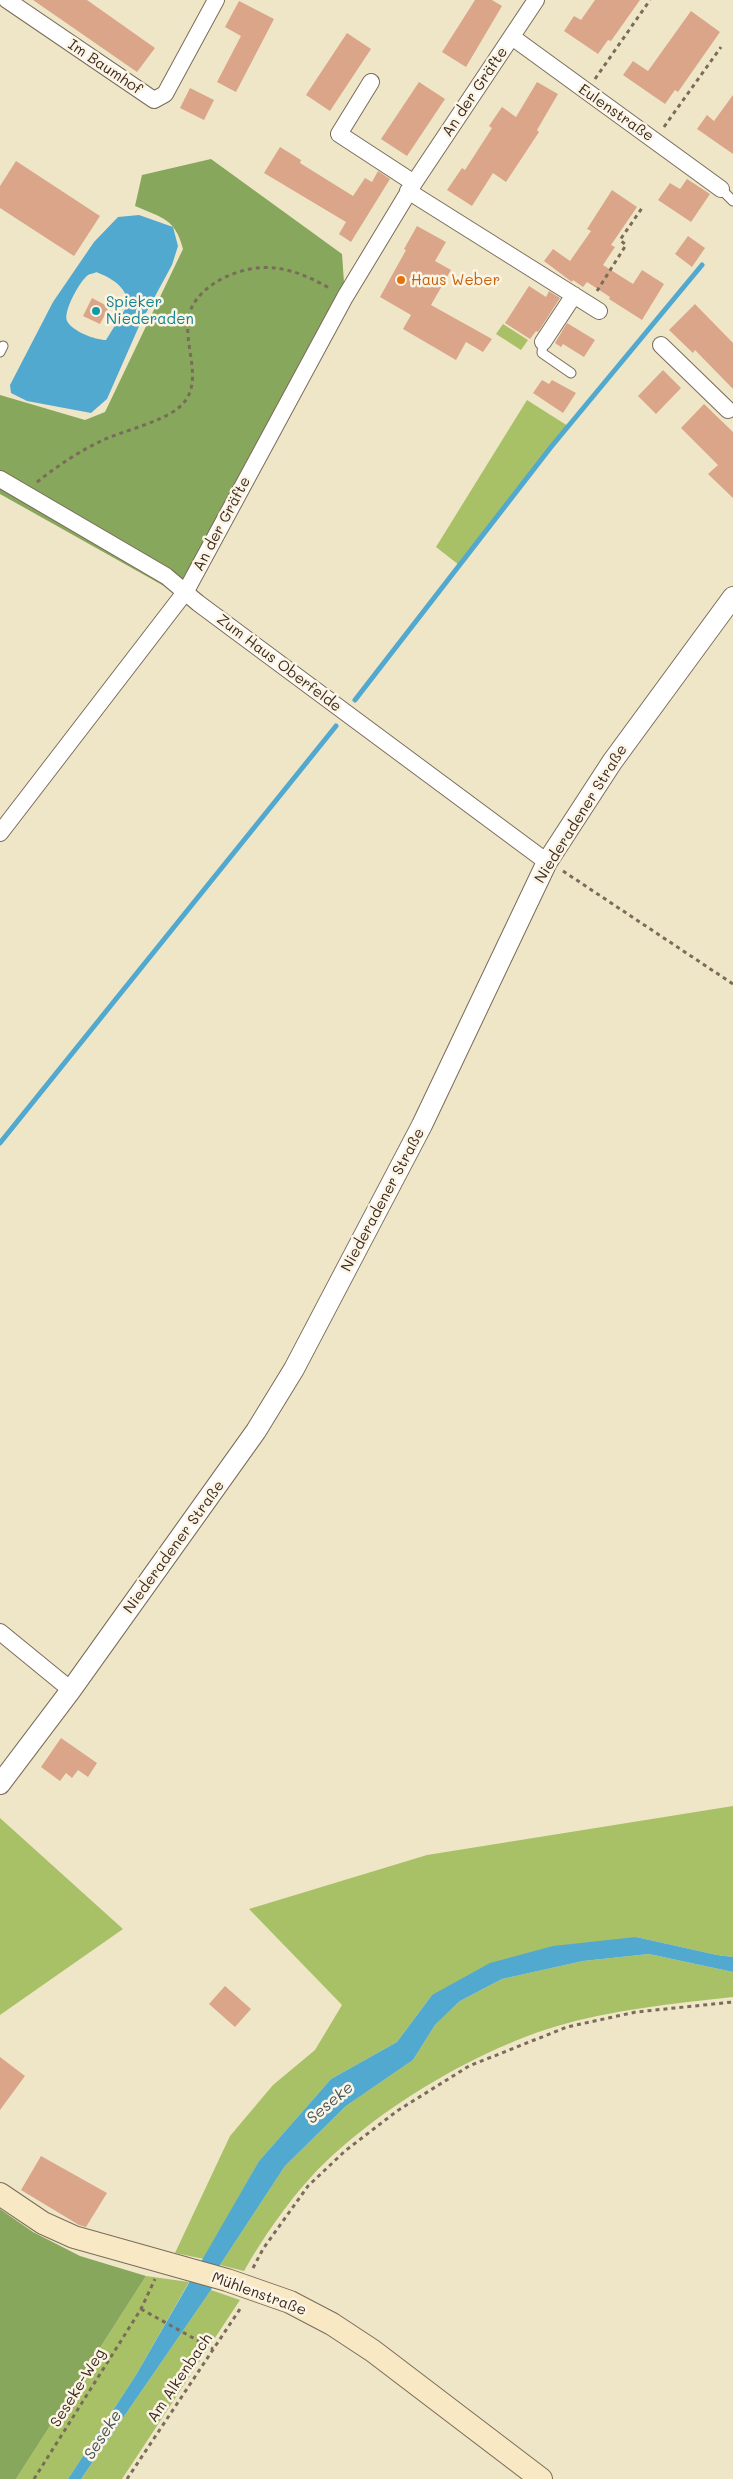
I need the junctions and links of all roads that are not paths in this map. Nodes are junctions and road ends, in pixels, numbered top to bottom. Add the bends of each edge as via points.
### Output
1 (7, 0) edge
2 (216, 0) edge
3 (534, 1) edge
4 (512, 37) junction
5 (372, 82) dead end
6 (411, 187) junction
7 (720, 189) joint
8 (733, 201) edge
9 (543, 342) joint
10 (661, 345) dead end
11 (571, 373) dead end
12 (731, 410) edge
13 (0, 479) edge
14 (186, 592) junction
15 (733, 598) edge
16 (0, 833) edge
17 (547, 862) junction
18 (0, 1632) edge
19 (71, 1690) junction
20 (0, 1784) edge
21 (0, 2194) edge
22 (541, 2479) edge

1 - 2 street, Im Baumhof via 154,100 165,94
3 - 4 street, An der Gräfte
4 - 6 street, An der Gräfte
4 - 7 street, Eulenstraße
5 - 6 street via 339,134
6 - 9 street via 585,304
6 - 14 street, An der Gräfte via 345,297
7 - 8 lane
9 - 11 lane via 542,353
10 - 12 street
13 - 14 street, Zum Haus Oberfelde via 166,576
14 - 16 street, An der Gräfte
14 - 17 street, Zum Haus Oberfelde
15 - 17 street, Niederadener Straße via 612,762
17 - 19 street, Niederadener Straße via 422,1125 294,1368 256,1431
18 - 19 street
19 - 20 street, Niederadener Straße
21 - 22 main road, Mühlenstraße via 43,2223 74,2237 237,2283 290,2302 332,2324

